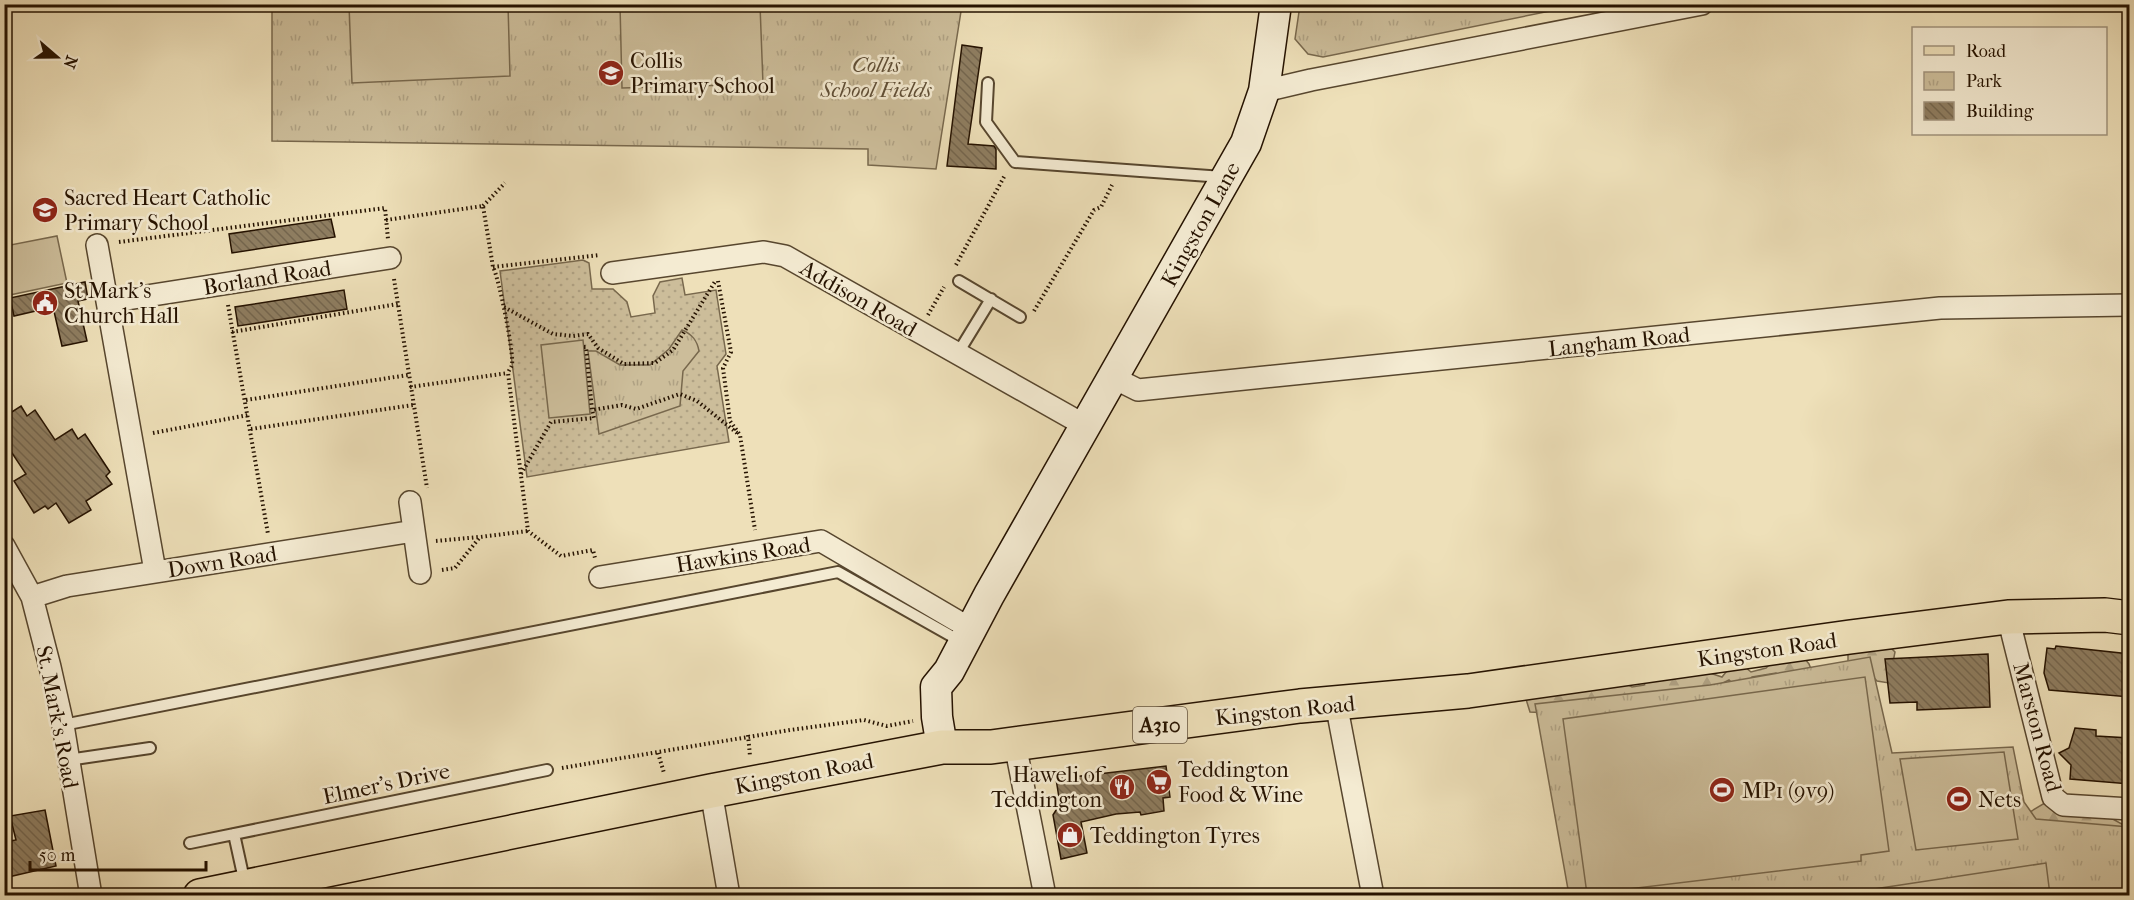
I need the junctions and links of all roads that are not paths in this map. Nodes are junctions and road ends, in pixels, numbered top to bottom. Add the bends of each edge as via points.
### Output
1 (1276, 4) edge
2 (1702, 4) edge
3 (988, 83) dead end
4 (1264, 91) junction
5 (1227, 177) junction
6 (97, 245) road end
7 (390, 258) road end
8 (612, 273) road end
9 (956, 276) road end
10 (990, 299) junction
11 (108, 302) junction
12 (2130, 305) edge
13 (1020, 316) road end
14 (958, 353) junction
15 (1112, 377) junction
16 (1086, 426) junction
17 (410, 502) road end
18 (414, 531) junction
19 (8, 560) edge
20 (155, 571) junction
21 (420, 573) road end
22 (600, 577) road end
23 (32, 597) junction
24 (2008, 617) junction
25 (2130, 618) edge
26 (967, 636) junction
27 (1336, 704) junction
28 (63, 725) junction
29 (939, 732) junction
30 (1015, 744) junction
31 (150, 748) dead end
32 (68, 760) junction
33 (547, 770) road end
34 (711, 791) junction
35 (2130, 809) edge
36 (234, 834) junction
37 (190, 843) dead end
38 (245, 886) junction
39 (284, 887) edge
40 (91, 896) edge
41 (200, 896) edge
42 (729, 896) edge
43 (1045, 896) edge
44 (1373, 896) edge

1 - 4 main road, Kingston Lane
2 - 4 street
3 - 5 lane via 986,122 1015,162
4 - 5 main road, Kingston Lane via 1246,142
5 - 15 main road, Kingston Lane
6 - 11 street
7 - 11 street, Borland Road
8 - 14 street, Addison Road via 764,252 785,256
9 - 10 lane
10 - 13 lane
10 - 14 lane
11 - 20 street
12 - 15 street, Langham Road via 1940,308 1138,390
14 - 16 street, Addison Road
15 - 16 main road, Kingston Lane
16 - 26 main road, Kingston Lane
17 - 18 street
18 - 20 street, Down Road
18 - 21 street
19 - 23 street, St. Mark's Road
20 - 23 street, Down Road via 67,586
22 - 26 street, Hawkins Road via 821,541
23 - 28 street, St. Mark's Road
24 - 25 main road, Kingston Road / A310
24 - 27 main road, Kingston Road / A310 via 1468,691
24 - 35 street, Marston Road via 2053,797 2063,805
26 - 28 lane via 838,572
26 - 29 main road, Kingston Lane via 936,687
27 - 30 main road, Kingston Road / A310
27 - 44 street
28 - 32 street, St. Mark's Road
29 - 30 main road, Kingston Road / A310 via 991,747
29 - 34 main road, Kingston Road / A310
30 - 43 street
31 - 32 lane
32 - 40 street, St. Mark's Road
33 - 36 lane, Elmer's Drive
34 - 39 main road, Kingston Road / A310
34 - 42 street
36 - 37 lane, Elmer's Drive
36 - 38 lane
38 - 39 main road, Kingston Road / A310
38 - 41 main road, Kingston Road / A310

